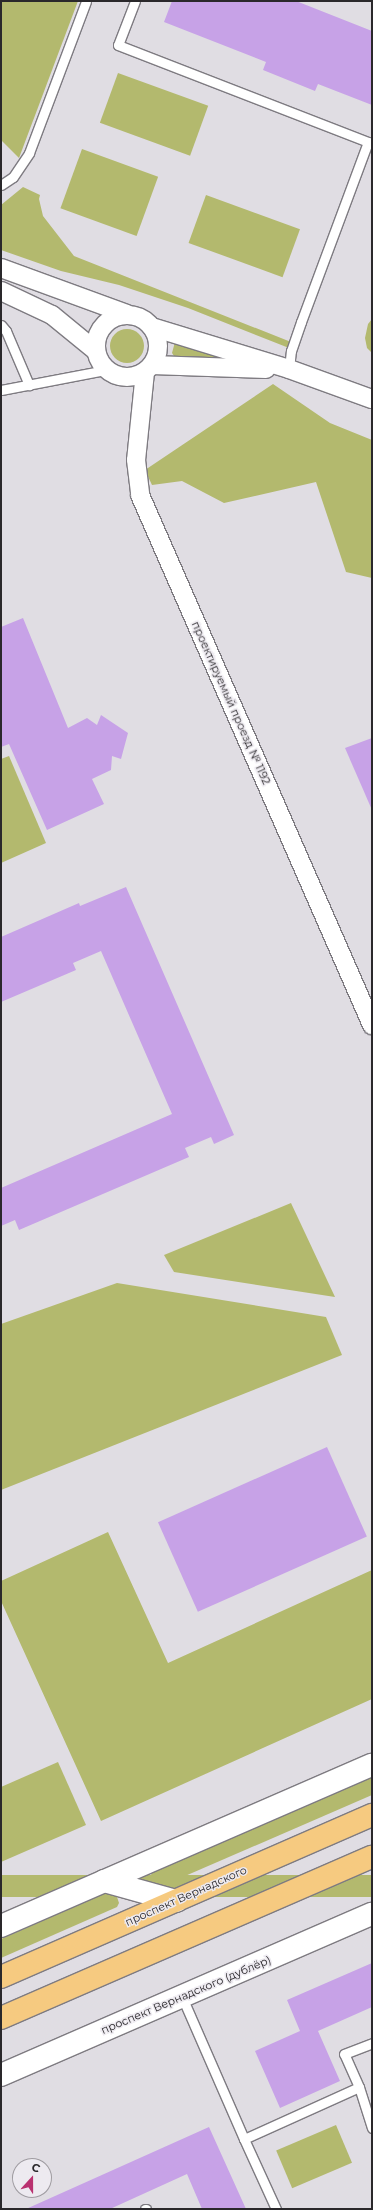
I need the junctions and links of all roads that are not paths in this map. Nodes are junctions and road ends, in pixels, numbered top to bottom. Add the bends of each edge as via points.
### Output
1 (86, 1) edge
2 (135, 1) edge
3 (370, 143) edge
4 (2, 182) edge
5 (1, 268) edge
6 (1, 291) edge
7 (127, 314) junction
8 (1, 325) edge
9 (152, 326) junction
10 (96, 351) junction
11 (149, 368) junction
12 (289, 369) junction
13 (106, 370) junction
14 (29, 385) junction
15 (1, 390) edge
16 (372, 399) edge
17 (372, 1025) edge
18 (372, 1765) edge
19 (372, 1815) edge
20 (372, 1857) edge
21 (104, 1881) junction
22 (176, 1900) junction
23 (372, 1914) edge
24 (1, 1926) edge
25 (1, 1977) edge
26 (182, 1997) junction
27 (1, 2018) edge
28 (372, 2043) edge
29 (1, 2075) edge
30 (359, 2087) junction
31 (372, 2128) edge
32 (244, 2139) junction
33 (276, 2209) edge

1 - 4 lane via 29,153 13,177
2 - 3 lane via 118,45
3 - 12 lane via 301,322
5 - 7 street
6 - 10 street via 52,315
7 - 9 street via 137,316
7 - 10 street via 116,316 100,330 96,340
8 - 14 lane
9 - 11 street via 159,350
9 - 12 street
10 - 13 street
11 - 12 street
11 - 13 street via 136,376 125,377
11 - 17 street, проектируемый проезд № 1192 via 136,460 140,495
12 - 16 street
13 - 14 lane
14 - 15 lane
18 - 21 street
19 - 22 main road, проспект Вернадского
20 - 27 main road
21 - 22 street
21 - 24 street
22 - 25 main road, проспект Вернадского
23 - 26 street, проспект Вернадского (дублёр)
26 - 29 street, проспект Вернадского (дублёр)
26 - 32 lane
28 - 30 lane via 344,2054
30 - 31 lane
30 - 32 lane
32 - 33 lane

